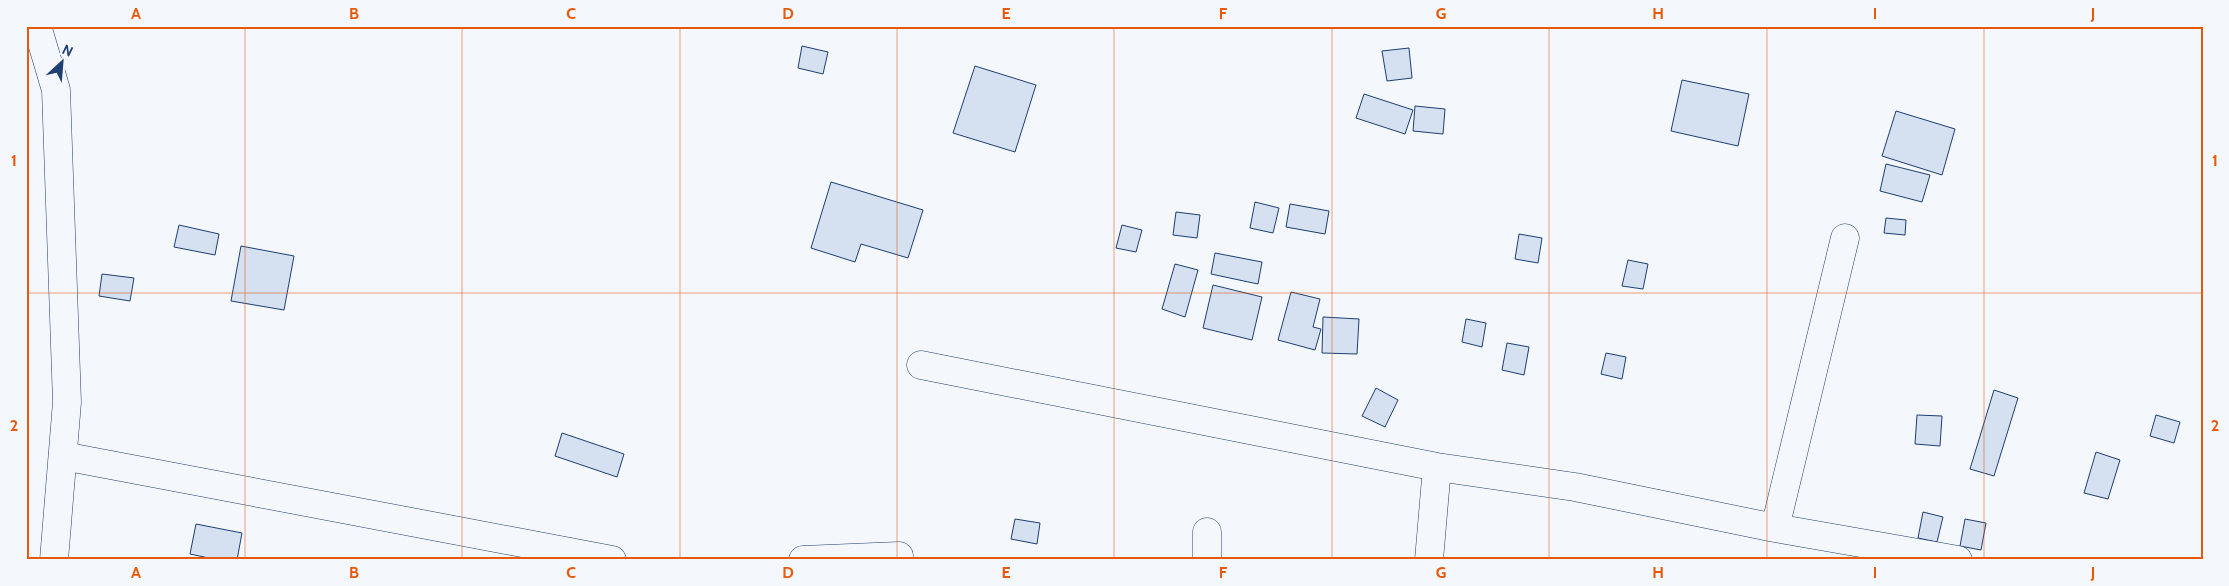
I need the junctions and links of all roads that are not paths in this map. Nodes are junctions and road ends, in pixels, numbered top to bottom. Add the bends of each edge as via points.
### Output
1 (37, 26) edge
2 (1845, 238) dead end
3 (921, 365) dead end
4 (63, 456) junction
5 (1437, 467) junction
6 (1775, 528) junction
7 (1207, 532) dead end
8 (54, 560) edge
9 (612, 560) edge
10 (803, 560) edge
11 (898, 560) edge
12 (1207, 560) edge
13 (1429, 560) edge
14 (1958, 560) edge

1 - 4 street via 56,90 67,402
2 - 6 street
3 - 5 street
4 - 8 street
4 - 9 street
5 - 6 street via 1576,487
5 - 13 street
6 - 14 street
7 - 12 street
10 - 11 street via 899,556

